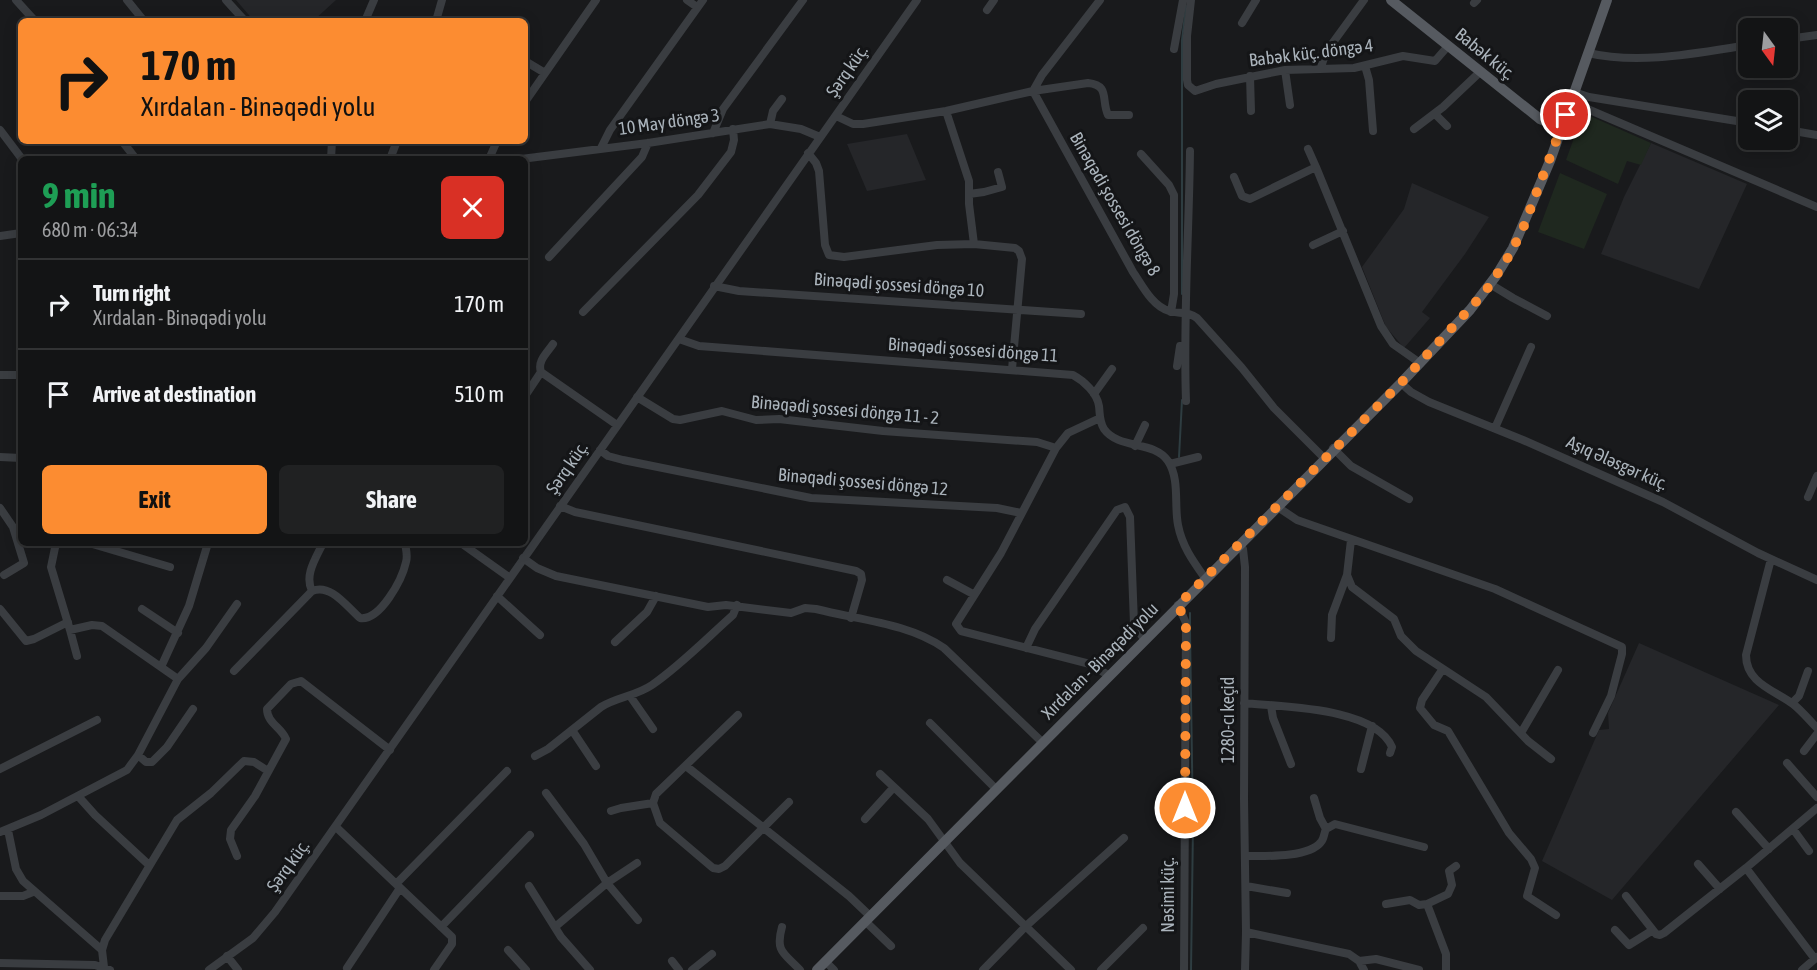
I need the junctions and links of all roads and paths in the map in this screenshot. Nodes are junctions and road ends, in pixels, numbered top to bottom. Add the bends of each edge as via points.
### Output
1 (127, 0) edge
2 (226, 0) edge
3 (374, 0) edge
4 (442, 0) edge
5 (596, 0) edge
6 (687, 0) edge
7 (803, 0) edge
8 (917, 0) edge
9 (994, 0) edge
10 (1100, 0) edge
11 (1183, 0) edge
12 (1191, 0) edge
13 (1256, 0) edge
14 (1364, 0) edge
15 (1392, 0) edge
16 (1607, 0) edge
17 (19, 1) edge
18 (700, 4) edge
19 (987, 10) dead end
20 (33, 18) edge
21 (142, 18) edge
22 (242, 18) edge
23 (366, 18) edge
24 (437, 18) edge
25 (1242, 23) dead end
26 (1817, 35) edge
27 (1798, 38) edge
28 (1448, 46) junction
29 (1738, 46) edge
30 (1174, 49) dead end
31 (1588, 53) junction
32 (528, 63) edge
33 (1365, 66) junction
34 (1321, 67) junction
35 (1285, 70) junction
36 (1480, 72) junction
37 (545, 73) junction
38 (1250, 76) junction
39 (1033, 91) junction
40 (1572, 97) junction
41 (528, 98) edge
42 (782, 99) dead end
43 (1290, 105) dead end
44 (946, 111) junction
45 (1251, 111) dead end
46 (1435, 114) junction
47 (1129, 115) dead end
48 (836, 116) junction
49 (1738, 121) edge
50 (770, 124) junction
51 (1447, 126) dead end
52 (1562, 128) junction
53 (733, 129) junction
54 (1413, 129) dead end
55 (0, 130) edge
56 (1373, 132) dead end
57 (1798, 132) edge
58 (713, 134) junction
59 (1817, 135) edge
60 (820, 137) junction
61 (648, 143) junction
62 (124, 144) edge
63 (602, 148) junction
64 (1308, 149) dead end
65 (1190, 151) dead end
66 (808, 153) junction
67 (1141, 154) dead end
68 (20, 156) edge
69 (134, 156) edge
70 (528, 158) edge
71 (1316, 166) junction
72 (998, 172) dead end
73 (1234, 177) dead end
74 (969, 194) junction
75 (1817, 207) edge
76 (1343, 231) junction
77 (18, 233) edge
78 (0, 236) edge
79 (974, 244) junction
80 (1313, 245) dead end
81 (549, 257) dead end
82 (1490, 284) junction
83 (714, 286) junction
84 (1017, 310) junction
85 (583, 312) dead end
86 (1178, 312) junction
87 (1081, 314) dead end
88 (1547, 316) dead end
89 (679, 339) junction
90 (553, 344) dead end
91 (1530, 347) dead end
92 (1420, 363) junction
93 (1177, 366) dead end
94 (1012, 369) junction
95 (1112, 369) dead end
96 (541, 372) junction
97 (0, 375) edge
98 (18, 375) edge
99 (1401, 383) junction
100 (528, 392) edge
101 (1094, 394) junction
102 (638, 397) junction
103 (1186, 401) dead end
104 (1100, 418) junction
105 (617, 425) junction
106 (1145, 425) dead end
107 (1495, 428) junction
108 (1135, 446) junction
109 (1056, 448) junction
110 (1334, 448) junction
111 (600, 450) junction
112 (0, 457) edge
113 (1198, 457) dead end
114 (18, 458) edge
115 (1324, 458) junction
116 (1170, 464) junction
117 (1817, 476) edge
118 (1808, 497) dead end
119 (1409, 499) dead end
120 (560, 506) junction
121 (1276, 506) junction
122 (0, 508) edge
123 (1021, 513) junction
124 (17, 529) edge
125 (1351, 540) junction
126 (1240, 544) junction
127 (55, 546) edge
128 (99, 546) edge
129 (207, 546) edge
130 (322, 546) edge
131 (406, 546) edge
132 (465, 546) edge
133 (523, 558) junction
134 (1771, 560) junction
135 (170, 567) dead end
136 (4, 575) dead end
137 (1347, 576) junction
138 (510, 578) junction
139 (1205, 578) junction
140 (947, 580) dead end
141 (1817, 580) edge
142 (312, 591) junction
143 (973, 594) junction
144 (497, 596) junction
145 (656, 596) junction
146 (237, 604) dead end
147 (737, 605) junction
148 (1178, 605) junction
149 (0, 609) edge
150 (142, 609) dead end
151 (850, 618) junction
152 (69, 626) junction
153 (178, 633) junction
154 (540, 635) dead end
155 (1331, 638) dead end
156 (1144, 639) junction
157 (615, 642) dead end
158 (1026, 648) junction
159 (77, 657) dead end
160 (161, 667) junction
161 (1442, 670) junction
162 (1558, 670) dead end
163 (234, 671) dead end
164 (1808, 671) dead end
165 (1108, 675) junction
166 (178, 679) junction
167 (630, 696) junction
168 (1244, 703) junction
169 (1792, 703) junction
170 (1271, 706) junction
171 (194, 709) dead end
172 (738, 715) dead end
173 (97, 720) dead end
174 (930, 723) dead end
175 (1372, 726) junction
176 (1817, 728) edge
177 (653, 729) dead end
178 (572, 730) junction
179 (1521, 733) junction
180 (1593, 733) dead end
181 (1817, 734) edge
182 (1042, 742) junction
183 (390, 750) junction
184 (1804, 751) dead end
185 (1390, 753) dead end
186 (138, 755) junction
187 (535, 756) dead end
188 (1551, 759) dead end
189 (1787, 763) dead end
190 (1291, 764) dead end
191 (596, 766) dead end
192 (686, 766) junction
193 (0, 769) edge
194 (1361, 769) dead end
195 (268, 771) junction
196 (507, 771) dead end
197 (880, 774) dead end
198 (894, 787) junction
199 (996, 789) junction
200 (546, 793) dead end
201 (78, 796) junction
202 (1817, 797) edge
203 (1314, 798) dead end
204 (789, 802) dead end
205 (653, 803) junction
206 (1817, 808) edge
207 (611, 811) dead end
208 (1736, 812) dead end
209 (865, 819) dead end
210 (336, 827) junction
211 (764, 827) junction
212 (1326, 829) junction
213 (1792, 829) junction
214 (4, 831) edge
215 (530, 835) dead end
216 (1124, 838) dead end
217 (945, 841) junction
218 (1424, 847) dead end
219 (1769, 849) junction
220 (1809, 851) dead end
221 (237, 856) dead end
222 (1246, 856) junction
223 (637, 863) dead end
224 (1698, 864) dead end
225 (149, 865) junction
226 (1456, 866) dead end
227 (1746, 868) junction
228 (607, 883) junction
229 (398, 886) junction
230 (529, 886) dead end
231 (1246, 886) junction
232 (1720, 889) junction
233 (33, 892) junction
234 (1287, 893) dead end
235 (0, 896) edge
236 (1626, 896) dead end
237 (1386, 904) dead end
238 (1427, 904) junction
239 (1556, 915) dead end
240 (868, 919) junction
241 (638, 920) dead end
242 (1026, 926) junction
243 (441, 927) junction
244 (555, 927) junction
245 (782, 927) dead end
246 (1143, 928) dead end
247 (1615, 930) dead end
248 (1653, 930) junction
249 (1246, 932) junction
250 (891, 946) dead end
251 (102, 950) junction
252 (508, 950) dead end
253 (712, 954) dead end
254 (227, 956) junction
255 (672, 961) dead end
256 (825, 961) junction
257 (1359, 961) junction
258 (0, 963) edge
259 (1811, 964) edge
260 (347, 968) dead end
261 (107, 969) edge
262 (209, 970) edge
263 (238, 970) edge
264 (434, 970) edge
265 (526, 970) edge
266 (590, 970) edge
267 (679, 970) edge
268 (692, 970) edge
269 (800, 970) edge
270 (817, 970) edge
271 (834, 970) edge
272 (982, 970) edge
273 (1071, 970) edge
274 (1101, 970) edge
275 (1184, 970) edge
276 (1245, 970) edge
277 (1364, 970) edge
278 (1419, 970) edge
279 (1446, 970) edge

1 - 21 street
2 - 22 street
3 - 23 street
4 - 24 street
5 - 37 street
6 - 18 street
7 - 58 street via 723,109
8 - 48 street, Şərq küç.
9 - 19 street
10 - 39 street
11 - 30 street
12 - 38 street, Babək küç. döngə 4 via 1188,85 1195,91
13 - 25 street
14 - 34 street via 1326,52
15 - 28 main road, Babək küç.
16 - 31 main road, Xırdalan - Binəqədi yolu
17 - 20 street
18 - 63 street via 610,130
26 - 27 street
28 - 33 street, Babək küç. döngə 4 via 1435,61 1402,56
28 - 36 main road, Babək küç.
29 - 31 street via 1666,56 1611,57
31 - 40 main road, Xırdalan - Binəqədi yolu
32 - 37 street
33 - 34 street, Babək küç. döngə 4
33 - 56 street
34 - 35 street, Babək küç. döngə 4
35 - 38 street, Babək küç. döngə 4
35 - 43 street
36 - 46 street
36 - 52 main road, Babək küç. via 1540,119
37 - 41 street
38 - 45 street
39 - 44 street
39 - 47 street via 1096,84 1103,90 1108,115
39 - 86 street, Binəqədi şossesi döngə 8 via 1133,272 1156,304
40 - 49 street
40 - 52 main road, Xırdalan - Binəqədi yolu
40 - 75 street
42 - 50 street
44 - 48 street via 863,124
44 - 74 street via 965,166
46 - 51 street
46 - 54 street
48 - 60 street, Şərq küç.
50 - 53 street, 10 May döngə 3
50 - 60 street, 10 May döngə 3
52 - 82 main road, Xırdalan - Binəqədi yolu via 1522,231
53 - 58 street, 10 May döngə 3
53 - 85 street via 731,152 698,195
55 - 68 street
57 - 59 street
58 - 61 street, 10 May döngə 3
60 - 66 street, Şərq küç.
61 - 63 street, 10 May döngə 3
61 - 81 street via 642,157
62 - 69 street
63 - 70 street, 10 May döngə 3
64 - 71 street
65 - 86 street via 1189,242
66 - 79 street via 819,171 829,255 844,257
66 - 83 street, Şərq küç.
67 - 86 street via 1174,195 1174,294
71 - 73 street via 1250,198 1242,196
71 - 76 street
72 - 74 street via 1002,187
74 - 79 street
76 - 80 street
76 - 92 street via 1386,335
77 - 78 street
79 - 84 street via 1019,251 1022,259
82 - 88 street
82 - 92 main road, Xırdalan - Binəqədi yolu
83 - 84 street, Binəqədi şossesi döngə 10 via 739,291
83 - 89 street, Şərq küç.
84 - 87 street, Binəqədi şossesi döngə 10
84 - 94 street
86 - 93 street
86 - 103 street
86 - 115 street, Binəqədi şossesi döngə 8 via 1197,318 1274,408
89 - 94 street, Binəqədi şossesi döngə 11 via 699,346
89 - 102 street, Şərq küç.
90 - 96 street via 540,362
91 - 107 street
92 - 99 main road, Xırdalan - Binəqədi yolu
94 - 101 street, Binəqədi şossesi döngə 11 via 1073,375
95 - 101 street
96 - 100 street
96 - 105 street
97 - 98 street
99 - 107 street, Aşıq Ələsgər küç. via 1429,402
99 - 110 main road, Xırdalan - Binəqədi yolu
101 - 104 street
102 - 105 street, Şərq küç.
102 - 109 street, Binəqədi şossesi döngə 11 - 2 via 680,420 722,411 749,420 779,419 1037,442
104 - 108 street via 1108,434
104 - 109 street via 1068,432
105 - 111 street, Şərq küç.
106 - 108 street
107 - 134 street, Aşıq Ələsgər küç. via 1663,501
108 - 116 street via 1160,452
109 - 123 street
110 - 115 main road, Xırdalan - Binəqədi yolu
110 - 119 street via 1351,466
111 - 120 street, Şərq küç.
111 - 123 street, Binəqədi şossesi döngə 12 via 623,460 811,498 997,508
112 - 114 street
113 - 116 street
115 - 121 main road, Xırdalan - Binəqədi yolu
116 - 139 street via 1181,535 1188,554
117 - 118 street
120 - 133 street, Şərq küç.
120 - 151 street via 856,571 862,580
121 - 125 street via 1287,516
121 - 126 main road, Xırdalan - Binəqədi yolu
122 - 124 street
123 - 143 street
124 - 136 street via 17,546 24,563
125 - 137 street
125 - 180 street via 1495,589 1622,647 1611,696
126 - 139 main road, Xırdalan - Binəqədi yolu
126 - 168 street, 1280-cı keçid via 1245,567
127 - 152 street via 51,567
128 - 135 street
129 - 153 street
130 - 142 street via 310,572
131 - 142 street via 400,580 373,616 360,618 331,592
132 - 138 street
133 - 138 street, Şərq küç.
133 - 145 street via 556,576
134 - 141 street, Aşıq Ələsgər küç.
134 - 169 street via 1746,662 1762,686
137 - 155 street via 1332,615
137 - 161 street via 1352,587 1394,619 1401,636 1416,651
138 - 144 street, Şərq küç.
139 - 148 main road, Xırdalan - Binəqədi yolu
140 - 143 street
142 - 163 street
143 - 158 street via 956,624 961,631
144 - 154 street
144 - 183 street, Şərq küç.
145 - 147 street via 708,607
145 - 157 street via 647,612
146 - 166 street
147 - 151 street via 790,613 816,609
147 - 167 street via 733,615 652,685
148 - 156 main road, Xırdalan - Binəqədi yolu
148 - 275 street, Nəsimi küç. via 1186,623
149 - 152 street via 26,641
150 - 153 street
151 - 182 street via 907,630 932,640
152 - 159 street
152 - 160 street via 98,624
153 - 160 street
156 - 158 street via 1134,624 1130,517 1128,510 1121,507 1035,629
156 - 165 main road, Xırdalan - Binəqədi yolu
158 - 165 street via 1090,664
160 - 166 street
161 - 179 street via 1486,697
161 - 239 street via 1420,708 1434,725 1448,731 1509,833 1531,858 1535,868 1527,897
162 - 179 street
164 - 169 street via 1799,696
165 - 182 main road, Xırdalan - Binəqədi yolu
166 - 186 street
167 - 177 street
167 - 178 street via 601,706
168 - 170 street
168 - 222 street, 1280-cı keçid
169 - 176 street
170 - 175 street via 1332,712
170 - 190 street
171 - 186 street via 152,762
172 - 192 street
173 - 193 street
174 - 199 street
175 - 185 street via 1390,742
175 - 194 street
178 - 187 street
178 - 191 street
179 - 188 street
181 - 184 street
182 - 199 main road, Xırdalan - Binəqədi yolu
183 - 195 street via 297,681 267,709 269,719 286,739
183 - 210 street, Şərq küç.
186 - 201 street via 127,770
189 - 202 street
192 - 205 street via 656,794
192 - 211 street
195 - 221 street via 231,830
195 - 225 street via 244,761 177,820
196 - 229 street
197 - 198 street
198 - 209 street
198 - 217 street
199 - 217 main road, Xırdalan - Binəqədi yolu
200 - 228 street
201 - 214 street
201 - 225 street
203 - 212 street
204 - 211 street
205 - 207 street
205 - 211 street via 660,823 713,868 725,866
206 - 213 street
208 - 219 street
210 - 229 street
210 - 254 street, Şərq küç. via 268,921 253,938
211 - 240 street via 849,896
212 - 218 street via 1335,824
212 - 222 street via 1322,841 1314,847 1284,856
213 - 219 street
213 - 220 street
214 - 233 street via 19,875
215 - 243 street
216 - 242 street
217 - 240 main road, Xırdalan - Binəqədi yolu
217 - 242 street via 960,863
219 - 227 street
222 - 231 street, 1280-cı keçid
223 - 228 street
224 - 232 street
225 - 251 street via 110,929
226 - 238 street via 1449,871 1452,885 1448,894
227 - 232 street
227 - 259 street
228 - 241 street
228 - 244 street
229 - 243 street
229 - 260 street
230 - 244 street
231 - 234 street
231 - 249 street, 1280-cı keçid
232 - 248 street via 1664,933
233 - 235 street
233 - 251 street
236 - 248 street
237 - 238 street via 1410,900
238 - 279 street via 1446,954
240 - 250 street
240 - 256 main road, Xırdalan - Binəqədi yolu
242 - 272 street
242 - 273 street
243 - 264 street via 453,941
244 - 266 street
245 - 269 street via 779,947
246 - 274 street
247 - 248 street via 1629,945
249 - 257 street via 1349,954
249 - 276 street, 1280-cı keçid
251 - 261 street
252 - 265 street
253 - 268 street
254 - 262 street, Şərq küç.
254 - 263 street
255 - 267 street
256 - 270 main road, Xırdalan - Binəqədi yolu
256 - 271 street
257 - 277 street
257 - 278 street via 1376,959
258 - 261 street via 74,964

